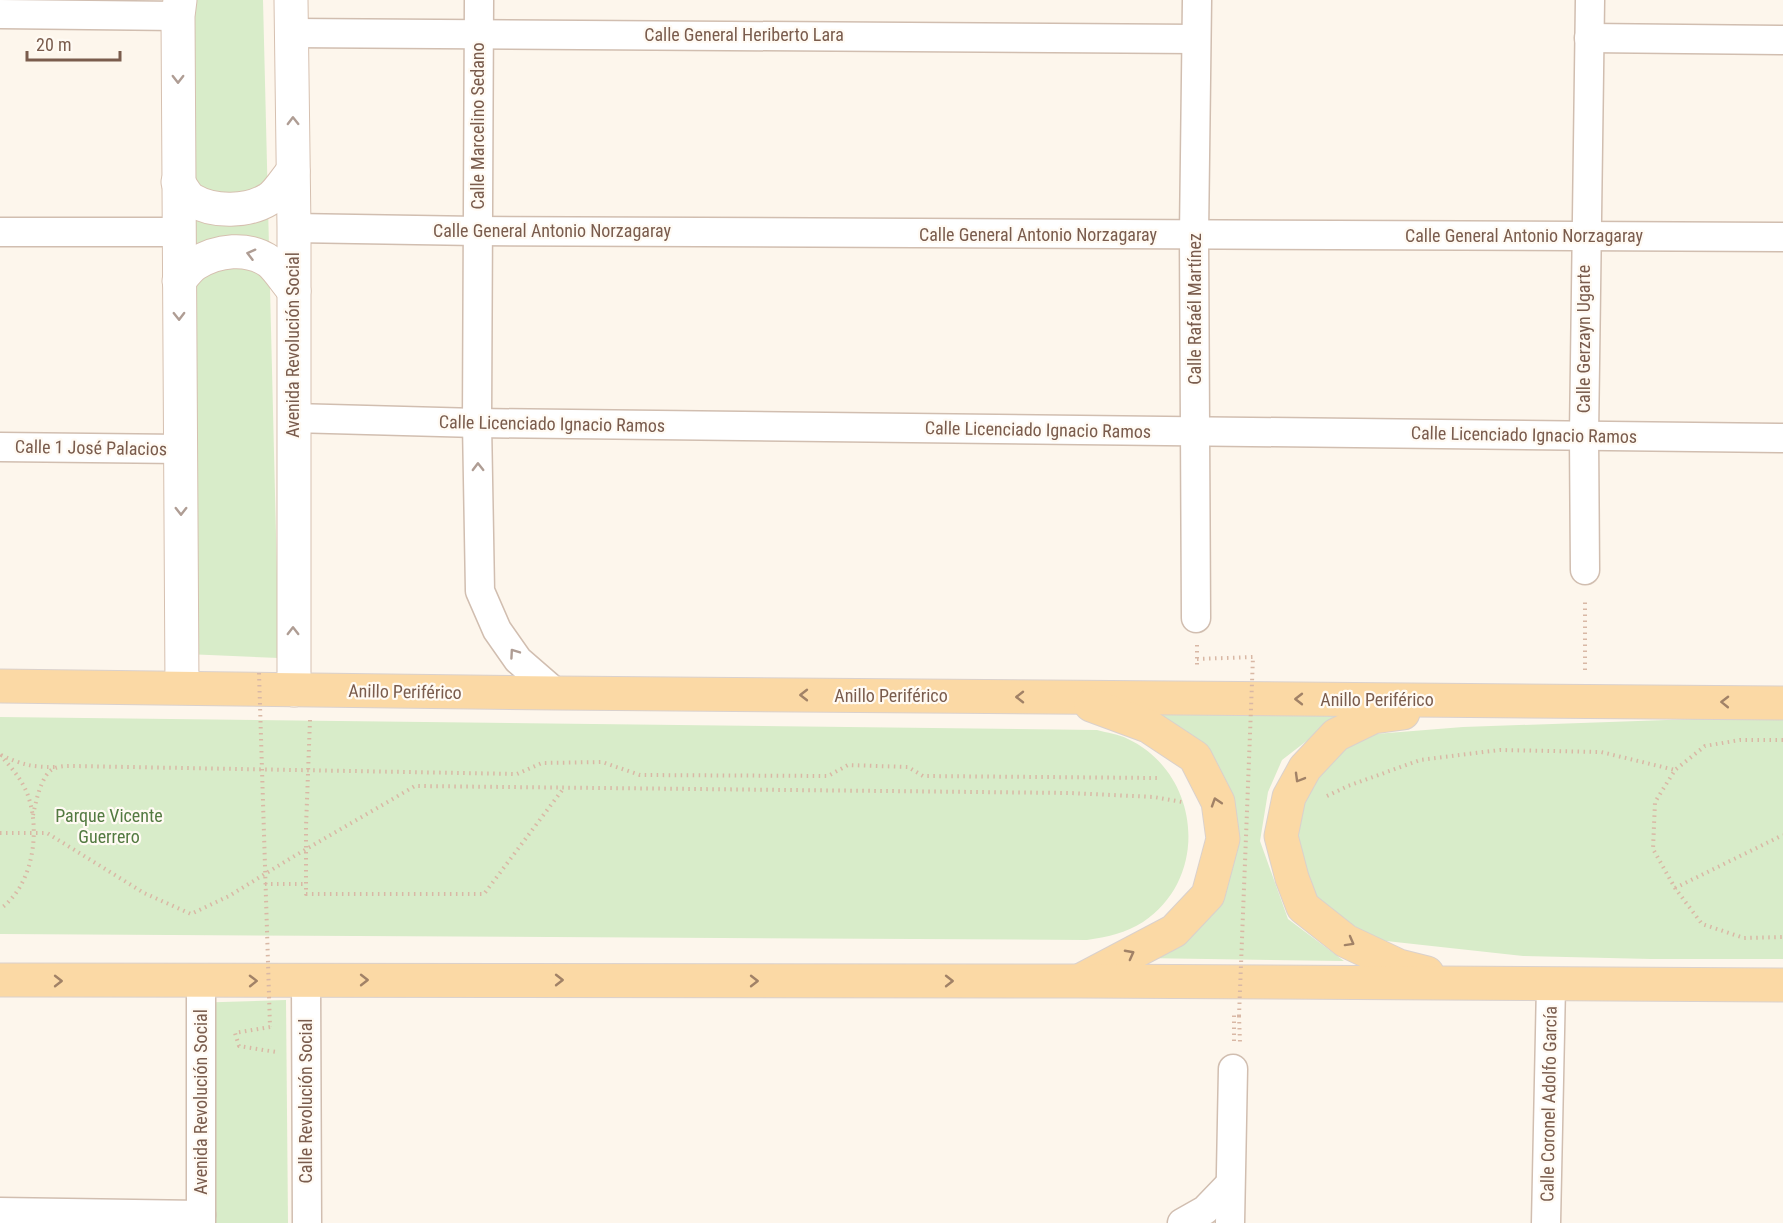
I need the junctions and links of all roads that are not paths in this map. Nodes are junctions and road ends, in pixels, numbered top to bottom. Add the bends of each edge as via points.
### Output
1 (291, 0) edge
2 (479, 0) edge
3 (1197, 0) edge
4 (1590, 0) edge
5 (179, 8) edge
6 (0, 14) edge
7 (292, 33) junction
8 (478, 33) junction
9 (1589, 38) junction
10 (1196, 39) junction
11 (1783, 40) edge
12 (293, 171) junction
13 (178, 182) junction
14 (294, 228) junction
15 (477, 231) junction
16 (0, 232) edge
17 (178, 232) junction
18 (1194, 236) junction
19 (1585, 236) junction
20 (1783, 237) edge
21 (179, 281) junction
22 (294, 291) junction
23 (293, 418) junction
24 (477, 423) junction
25 (1196, 432) junction
26 (1584, 436) junction
27 (1783, 438) edge
28 (0, 447) edge
29 (181, 449) junction
30 (1585, 570) road end
31 (1196, 618) dead end
32 (0, 686) edge
33 (182, 687) junction
34 (302, 690) junction
35 (556, 693) junction
36 (1070, 697) junction
37 (1500, 701) junction
38 (1783, 703) edge
39 (0, 980) edge
40 (306, 980) junction
41 (1078, 981) junction
42 (201, 982) junction
43 (1477, 984) junction
44 (1551, 985) junction
45 (1783, 985) edge
46 (1234, 1059) road end
47 (1230, 1184) junction
48 (0, 1212) edge
49 (201, 1219) edge
50 (307, 1223) edge
51 (1182, 1223) edge
52 (1230, 1223) edge
53 (1546, 1223) edge

1 - 7 street, Avenida Revolución Social
2 - 8 street, Calle Marcelino Sedano
3 - 10 street, Calle Rafaél Martínez
4 - 9 street, Calle Gerzayn Ugarte
5 - 6 street
5 -> 13 street
7 - 8 street, Calle General Heriberto Lara
12 -> 7 street, Avenida Revolución Social
8 - 10 street, Calle General Heriberto Lara
8 - 15 street, Calle Marcelino Sedano
9 - 11 street
9 - 19 street, Calle Gerzayn Ugarte
10 - 18 street, Calle Rafaél Martínez
12 - 13 street via 270,198 228,209 190,199
12 - 14 street, Avenida Revolución Social
13 - 17 street
14 - 15 street, Calle General Antonio Norzagaray
14 - 22 street, Avenida Revolución Social
15 - 18 street, Calle General Antonio Norzagaray
15 - 24 street, Calle Marcelino Sedano
16 - 17 street
17 - 21 street
18 - 19 street, Calle General Antonio Norzagaray
18 - 25 street, Calle Rafaél Martínez
19 - 20 street, Calle General Antonio Norzagaray
19 - 26 street, Calle Gerzayn Ugarte
22 -> 21 street via 271,263 256,254 238,251 213,255 193,265
21 -> 29 street
22 - 23 street, Avenida Revolución Social
23 - 24 street, Calle Licenciado Ignacio Ramos
34 -> 23 street, Avenida Revolución Social
24 - 25 street, Calle Licenciado Ignacio Ramos
35 -> 24 street, Calle Marcelino Sedano via 518,660 498,630 480,591
25 - 26 street, Calle Licenciado Ignacio Ramos
25 - 31 street, Calle Rafaél Martínez
26 - 27 street, Calle Licenciado Ignacio Ramos
26 - 30 street, Calle Gerzayn Ugarte
28 - 29 street, Calle 1 José Palacios
29 -> 33 street
32 - 33 main road, Anillo Periférico
33 - 34 main road, Anillo Periférico
34 - 35 main road, Anillo Periférico
36 -> 35 main road, Anillo Periférico
37 -> 36 main road, Anillo Periférico
41 -> 36 main road via 1174,932 1208,895 1223,839 1218,802 1195,757 1148,726
38 -> 37 main road, Anillo Periférico
37 -> 43 main road via 1372,717 1336,735 1305,768 1289,797 1281,836 1303,908 1346,941 1399,966
39 -> 42 main road
40 -> 41 main road
42 -> 40 main road
40 - 50 street, Calle Revolución Social
41 - 43 main road
42 - 49 street, Avenida Revolución Social
43 - 44 main road
44 - 45 main road
44 - 53 street, Calle Coronel Adolfo García
46 - 47 street
47 - 51 street via 1205,1210
47 - 52 street
48 - 49 street

